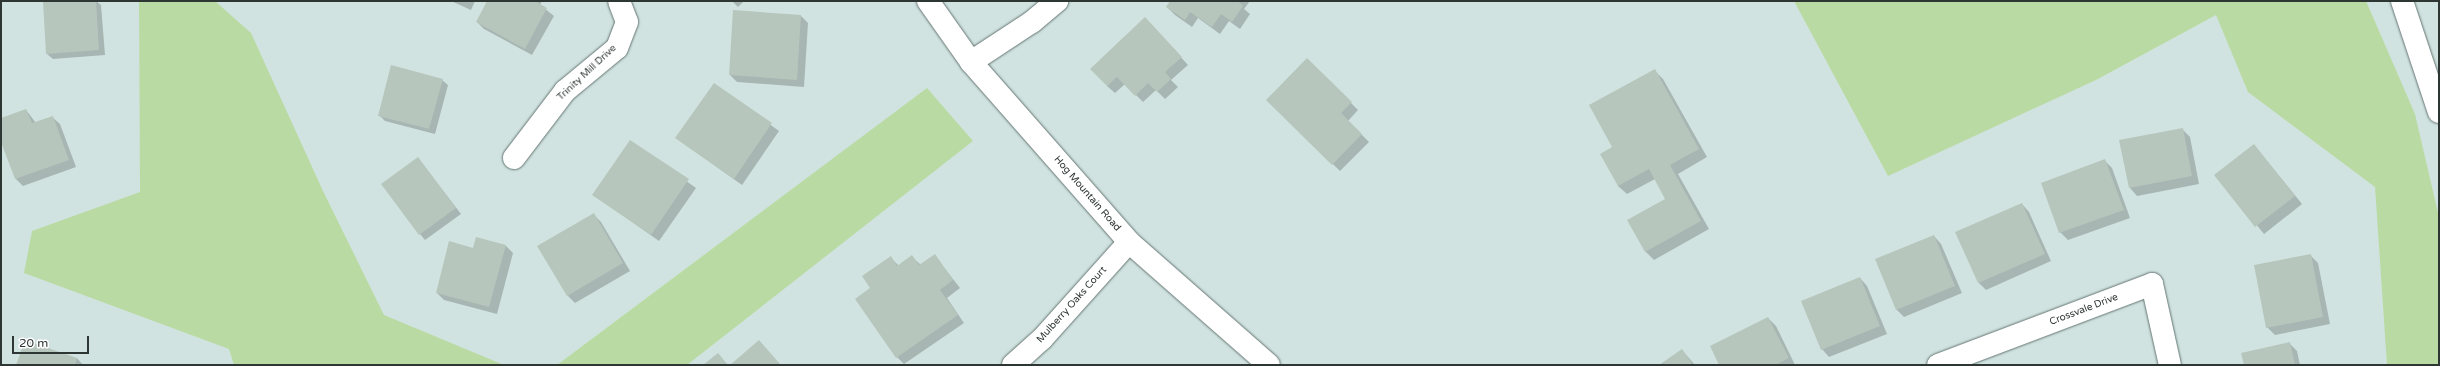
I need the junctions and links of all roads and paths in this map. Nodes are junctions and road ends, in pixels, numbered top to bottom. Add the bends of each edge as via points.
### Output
1 (619, 1) edge
2 (928, 1) edge
3 (1057, 1) edge
4 (2402, 1) edge
5 (971, 62) junction
6 (2439, 112) edge
7 (514, 158) dead end
8 (1129, 242) junction
9 (1013, 365) edge
10 (1269, 365) edge
11 (1938, 365) edge
12 (2170, 365) edge

1 - 7 street, Trinity Mill Drive via 627,22 617,48 565,91
2 - 5 street, Hog Mountain Road
3 - 5 street via 1032,22
4 - 6 street
5 - 8 street, Hog Mountain Road
8 - 9 street, Mulberry Oaks Court via 1042,339
8 - 10 street, Hog Mountain Road
11 - 12 street, Crossvale Drive via 2152,284

